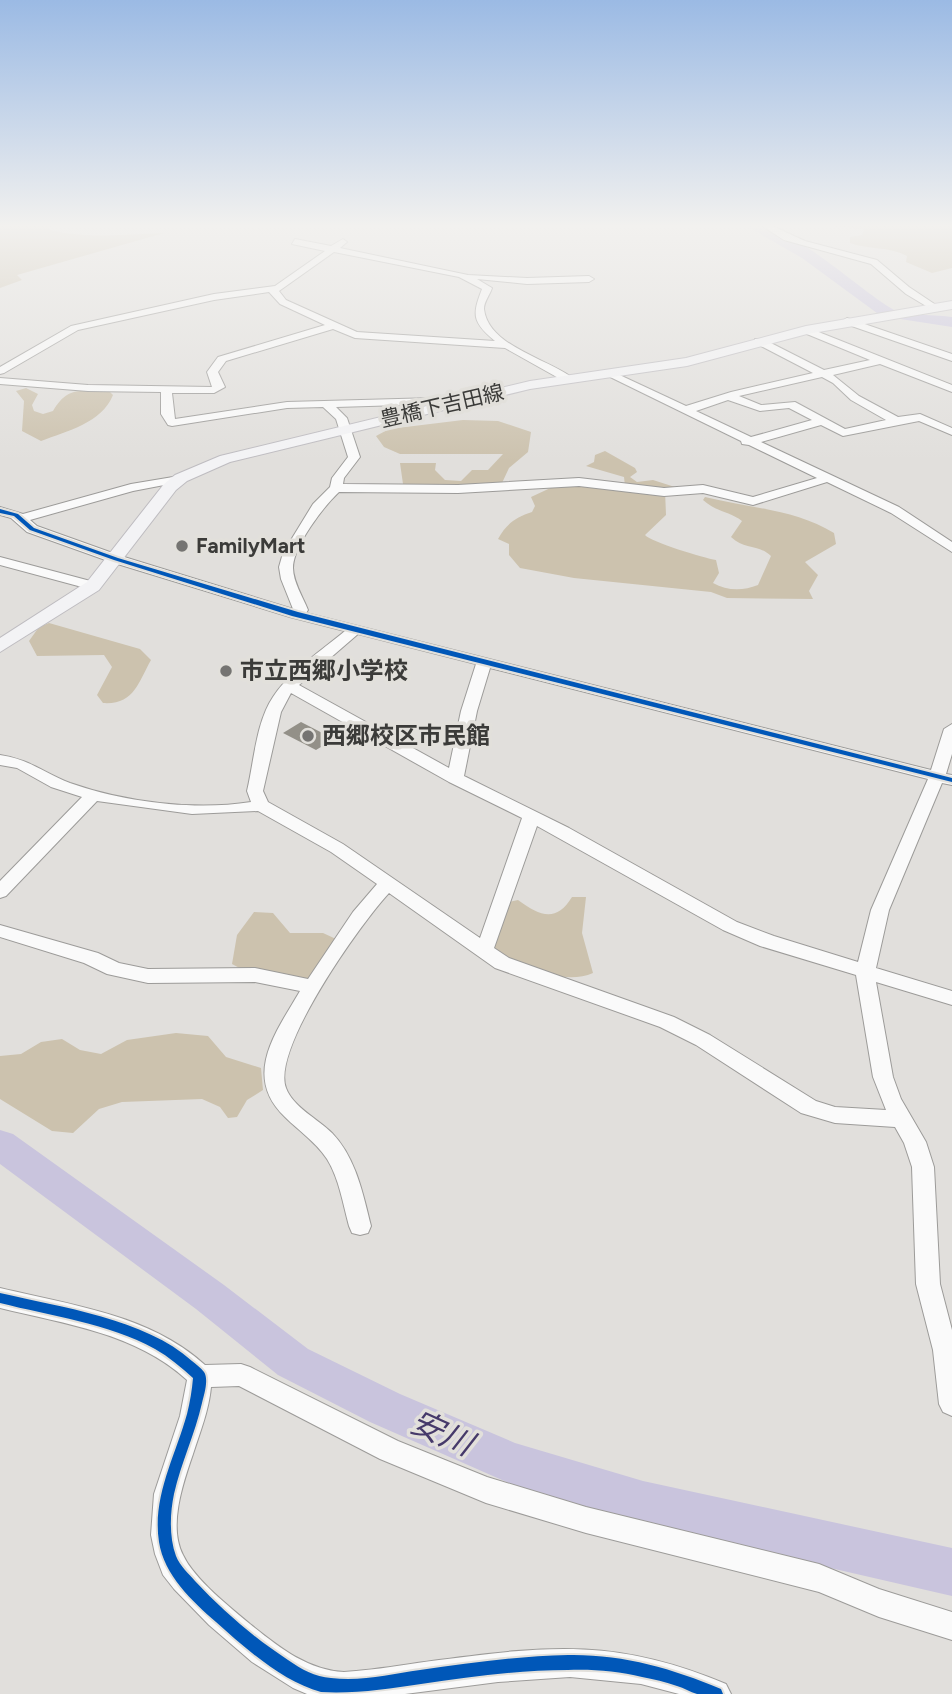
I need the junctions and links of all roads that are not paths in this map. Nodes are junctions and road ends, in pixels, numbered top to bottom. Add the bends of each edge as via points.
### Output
1 (187, 303) edge
2 (285, 303) edge
3 (480, 303) edge
4 (928, 303) edge
5 (952, 305) edge
6 (934, 307) junction
7 (847, 321) junction
8 (332, 326) junction
9 (806, 330) junction
10 (759, 341) junction
11 (507, 345) junction
12 (952, 358) edge
13 (878, 361) junction
14 (0, 371) edge
15 (607, 373) junction
16 (825, 374) junction
17 (566, 378) junction
18 (0, 381) edge
19 (952, 389) edge
20 (166, 391) junction
21 (728, 396) junction
22 (325, 403) junction
23 (445, 405) junction
24 (684, 411) junction
25 (822, 421) junction
26 (895, 421) junction
27 (345, 429) junction
28 (952, 432) edge
29 (746, 442) junction
30 (181, 478) junction
31 (826, 479) junction
32 (337, 488) junction
33 (0, 511) edge
34 (20, 519) junction
35 (952, 548) edge
36 (116, 559) junction
37 (0, 561) edge
38 (93, 586) junction
39 (295, 614) junction
40 (356, 629) junction
41 (0, 646) edge
42 (484, 663) junction
43 (289, 686) junction
44 (952, 729) edge
45 (0, 760) edge
46 (455, 778) junction
47 (945, 778) edge
48 (93, 795) junction
49 (261, 805) junction
50 (531, 818) junction
51 (387, 884) junction
52 (0, 892) edge
53 (0, 931) edge
54 (480, 949) junction
55 (866, 972) junction
56 (313, 987) junction
57 (952, 998) edge
58 (901, 1119) junction
59 (360, 1226) dead end
60 (0, 1298) edge
61 (200, 1376) junction
62 (952, 1404) edge
63 (952, 1626) edge
64 (317, 1689) edge
65 (716, 1694) edge

1 - 14 street via 75,328
2 - 8 street
3 - 11 street via 481,316
4 - 6 street
5 - 6 main road, 豊橋下吉田線
6 - 7 main road, 豊橋下吉田線
7 - 9 main road, 豊橋下吉田線
7 - 12 street
8 - 11 street via 355,335
8 - 20 street via 222,359 212,371 219,389
9 - 10 main road, 豊橋下吉田線
9 - 13 street
10 - 15 main road, 豊橋下吉田線 via 687,362
10 - 16 street
11 - 17 street
13 - 16 street
13 - 19 street
15 - 17 main road, 豊橋下吉田線
15 - 24 street
16 - 21 street
16 - 26 street
17 - 23 main road, 豊橋下吉田線
18 - 20 street
20 - 22 street via 172,423
21 - 24 street
21 - 25 street via 760,408 791,404
22 - 23 street via 435,401
22 - 27 street via 338,413
23 - 27 main road, 豊橋下吉田線
24 - 29 street
25 - 26 street via 843,433
25 - 29 street
26 - 28 street via 920,417
27 - 30 main road, 豊橋下吉田線 via 225,459
27 - 32 street via 354,457 338,478
29 - 31 street
30 - 34 street
30 - 36 main road, 豊橋下吉田線
31 - 32 street via 753,501 703,489 664,492 579,482 458,489
31 - 35 street via 902,514
32 - 39 street via 318,504 288,560 288,579 301,610
33 - 34 street
34 - 36 street via 32,529
36 - 38 main road, 豊橋下吉田線
36 - 39 street
37 - 38 street
38 - 41 main road, 豊橋下吉田線
39 - 40 street
40 - 42 street
40 - 43 street
42 - 46 street
42 - 47 street
43 - 46 street
43 - 49 street via 273,712 255,790
44 - 47 street
45 - 48 street via 26,765 43,778
46 - 50 street
47 - 55 street via 880,910
48 - 49 street via 230,810
48 - 52 street
49 - 51 street via 337,848
50 - 54 street via 487,944
50 - 55 street via 730,926
51 - 54 street
51 - 56 street
53 - 56 street via 148,976 255,975
54 - 58 street via 530,975 667,1022 809,1107 835,1115
55 - 57 street
55 - 58 street via 883,1077
56 - 59 street via 275,1061 274,1079 277,1092 294,1114 331,1147
58 - 62 street via 923,1167 928,1284 945,1350
60 - 61 street via 158,1343
61 - 63 street via 241,1375 389,1450 486,1490 819,1578
61 - 64 street via 199,1396 163,1507 173,1564 203,1600 245,1638
64 - 65 street via 562,1660 629,1665 681,1678

